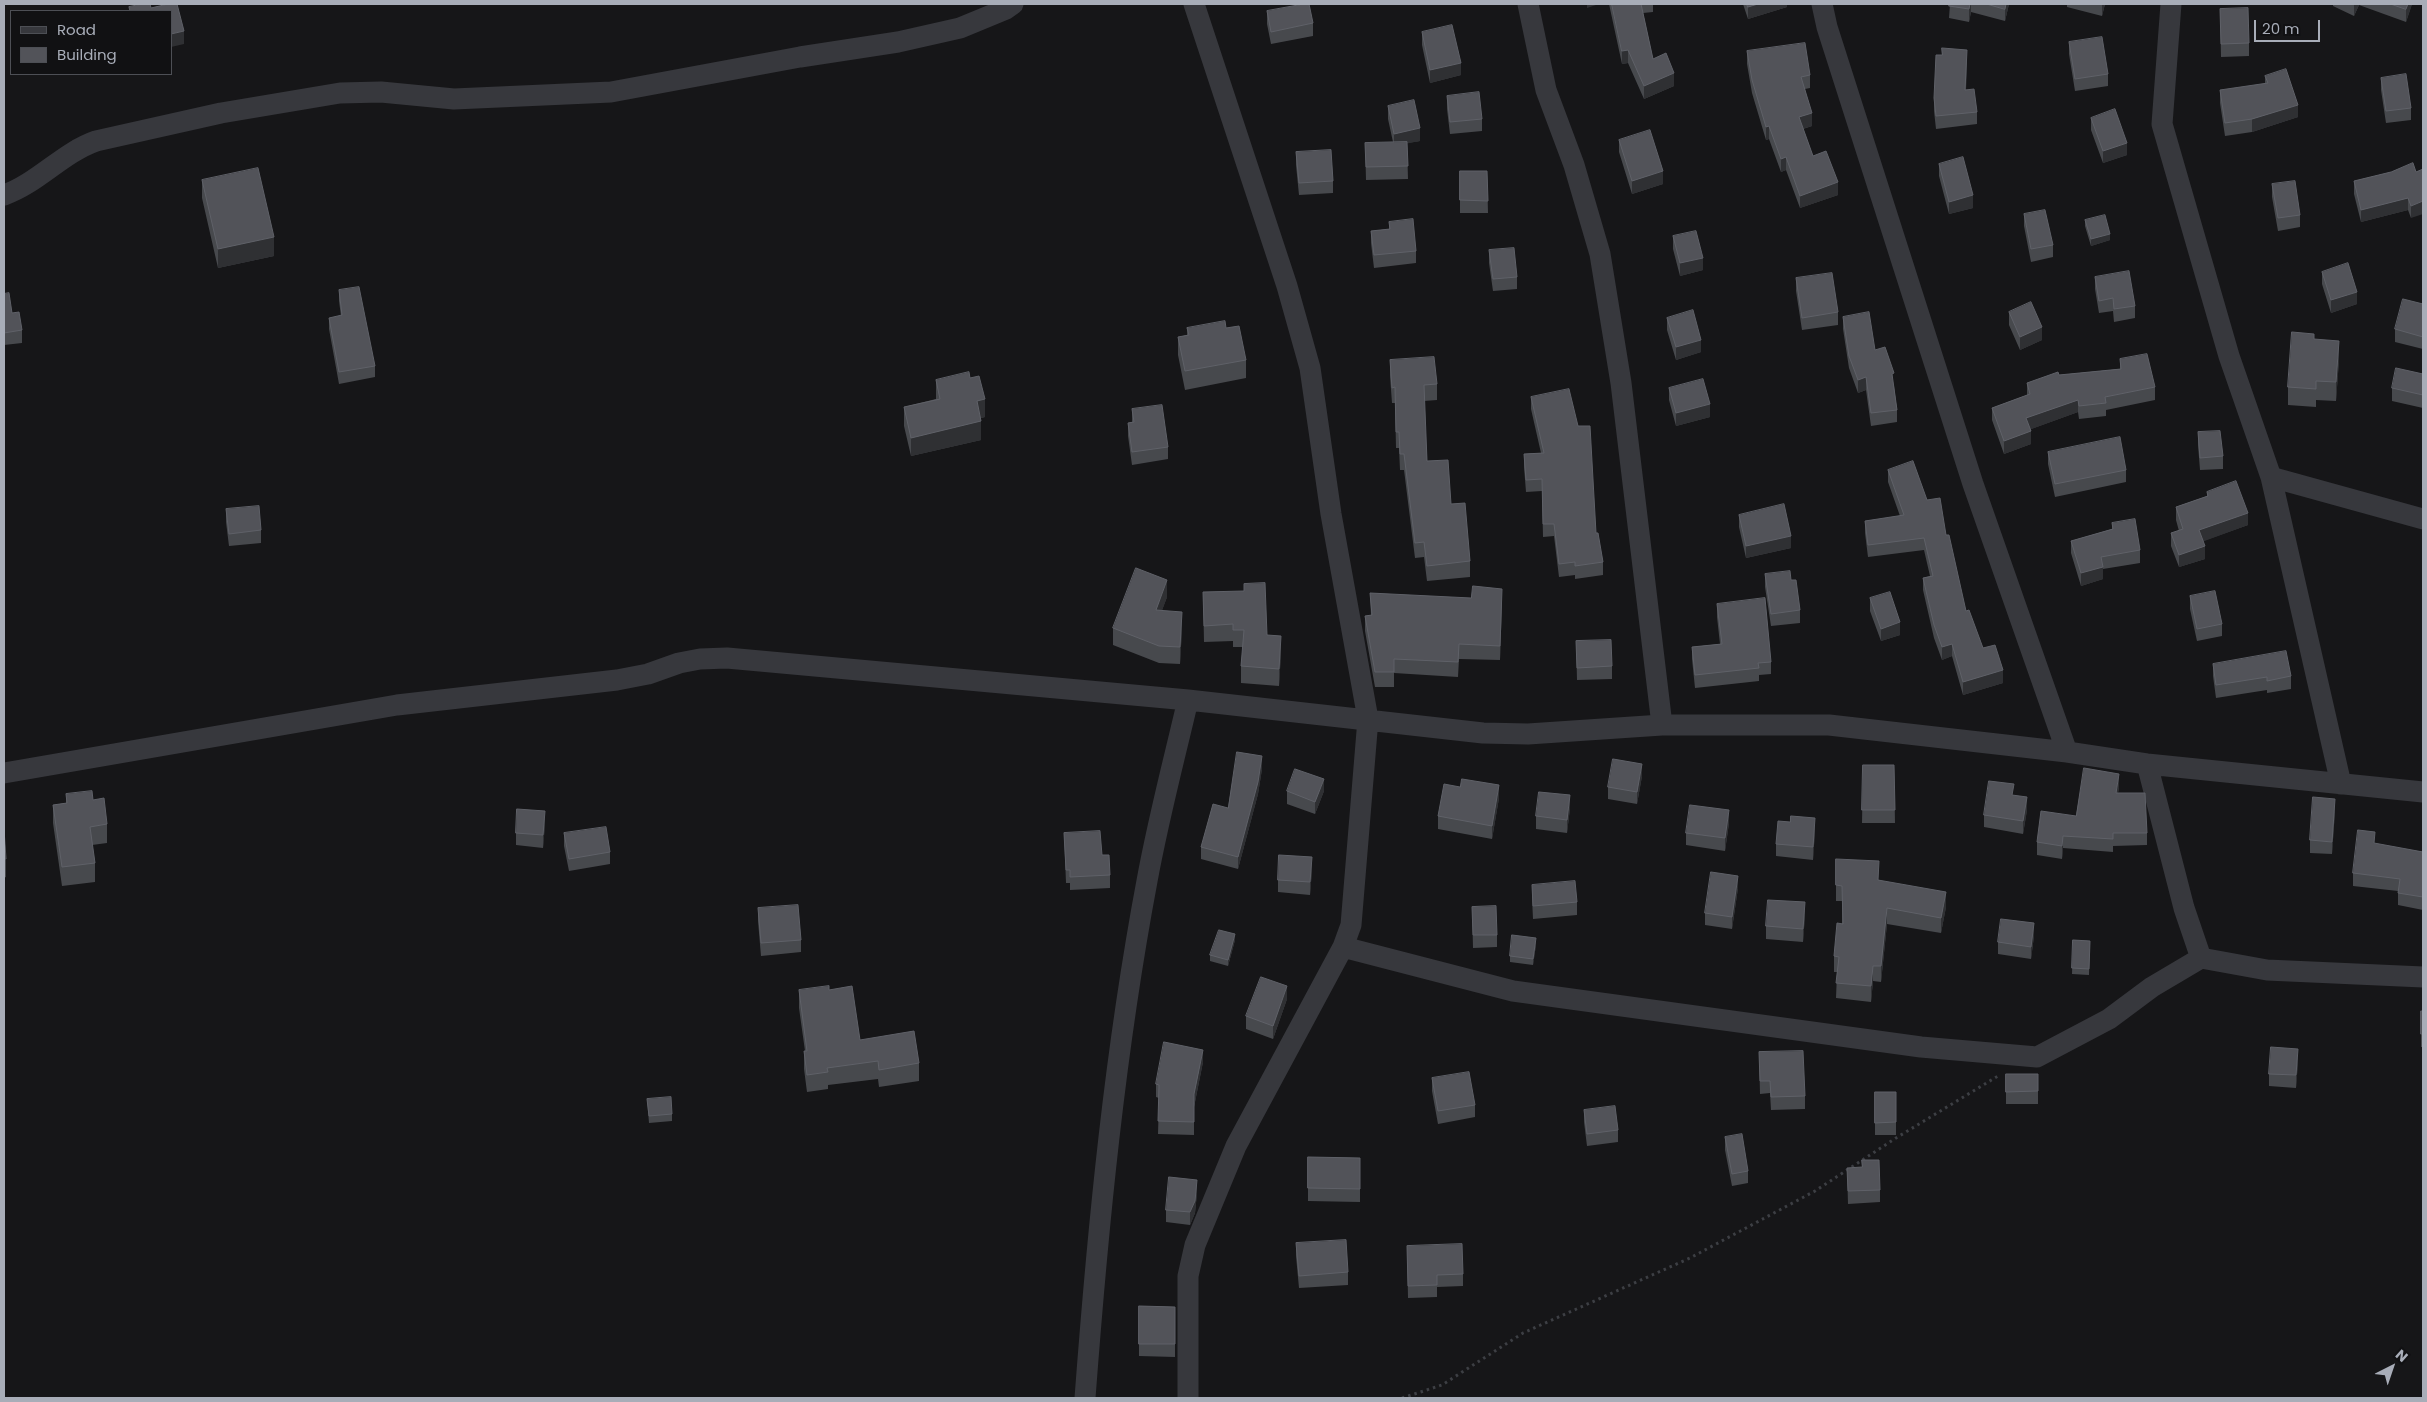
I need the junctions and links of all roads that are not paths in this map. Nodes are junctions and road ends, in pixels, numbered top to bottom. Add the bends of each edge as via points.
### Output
1 (1013, 4) edge
2 (1194, 4) edge
3 (1528, 4) edge
4 (1822, 4) edge
5 (1838, 4) edge
6 (2171, 4) edge
7 (1827, 27) junction
8 (4, 195) edge
9 (2271, 477) junction
10 (2423, 519) edge
11 (1188, 700) junction
12 (1368, 719) junction
13 (1662, 725) junction
14 (2067, 752) junction
15 (2147, 764) junction
16 (4, 774) edge
17 (2341, 784) junction
18 (2423, 792) edge
19 (1343, 947) junction
20 (2201, 958) junction
21 (2423, 977) edge
22 (1085, 1398) edge
23 (1188, 1398) edge

1 - 8 street via 960,28 898,42 610,92 478,99 380,92 340,93 222,113 82,146 22,189
2 - 12 street via 1287,286 1310,368 1331,514
3 - 13 street via 1546,90 1574,165 1600,254 1621,383
4 - 7 street
5 - 7 street
6 - 9 street via 2162,124 2229,356
7 - 14 street via 1973,484
9 - 10 street
9 - 17 street
11 - 12 street
11 - 16 street via 727,658 700,659 617,680 397,705
11 - 22 street via 1147,878 1125,1014 1111,1118
12 - 13 street via 1528,734
12 - 19 street via 1354,911
13 - 14 street via 1829,725
14 - 15 street
15 - 17 street
15 - 20 street via 2184,908
17 - 18 street
19 - 20 street via 1512,991 1921,1047 2037,1057 2109,1019
19 - 23 street via 1236,1146 1195,1245 1188,1276
20 - 21 street via 2267,970

